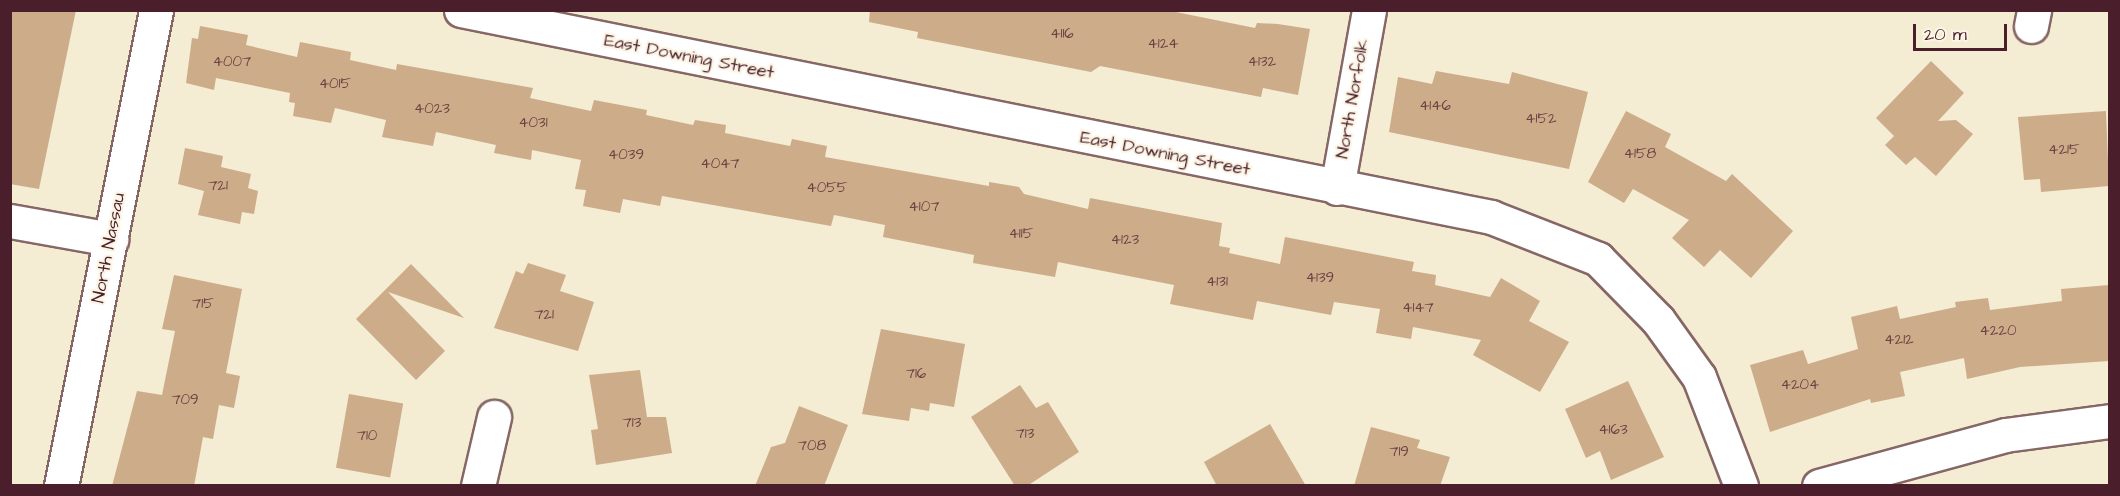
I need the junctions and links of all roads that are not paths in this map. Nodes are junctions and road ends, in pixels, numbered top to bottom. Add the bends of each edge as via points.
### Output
1 (156, 10) edge
2 (461, 10) edge
3 (1369, 10) edge
4 (1336, 188) junction
5 (10, 221) edge
6 (111, 239) junction
7 (494, 417) dead end
8 (2109, 421) edge
9 (61, 486) edge
10 (478, 486) edge
11 (1741, 486) edge
12 (1819, 486) edge

1 - 6 street, North Nassau
2 - 4 street, East Downing Street
3 - 4 street, North Norfolk
4 - 11 street, East Downing Street via 1491,217 1598,259 1658,320 1699,377
5 - 6 street
6 - 9 street, North Nassau
7 - 10 street
8 - 12 street via 2005,435

